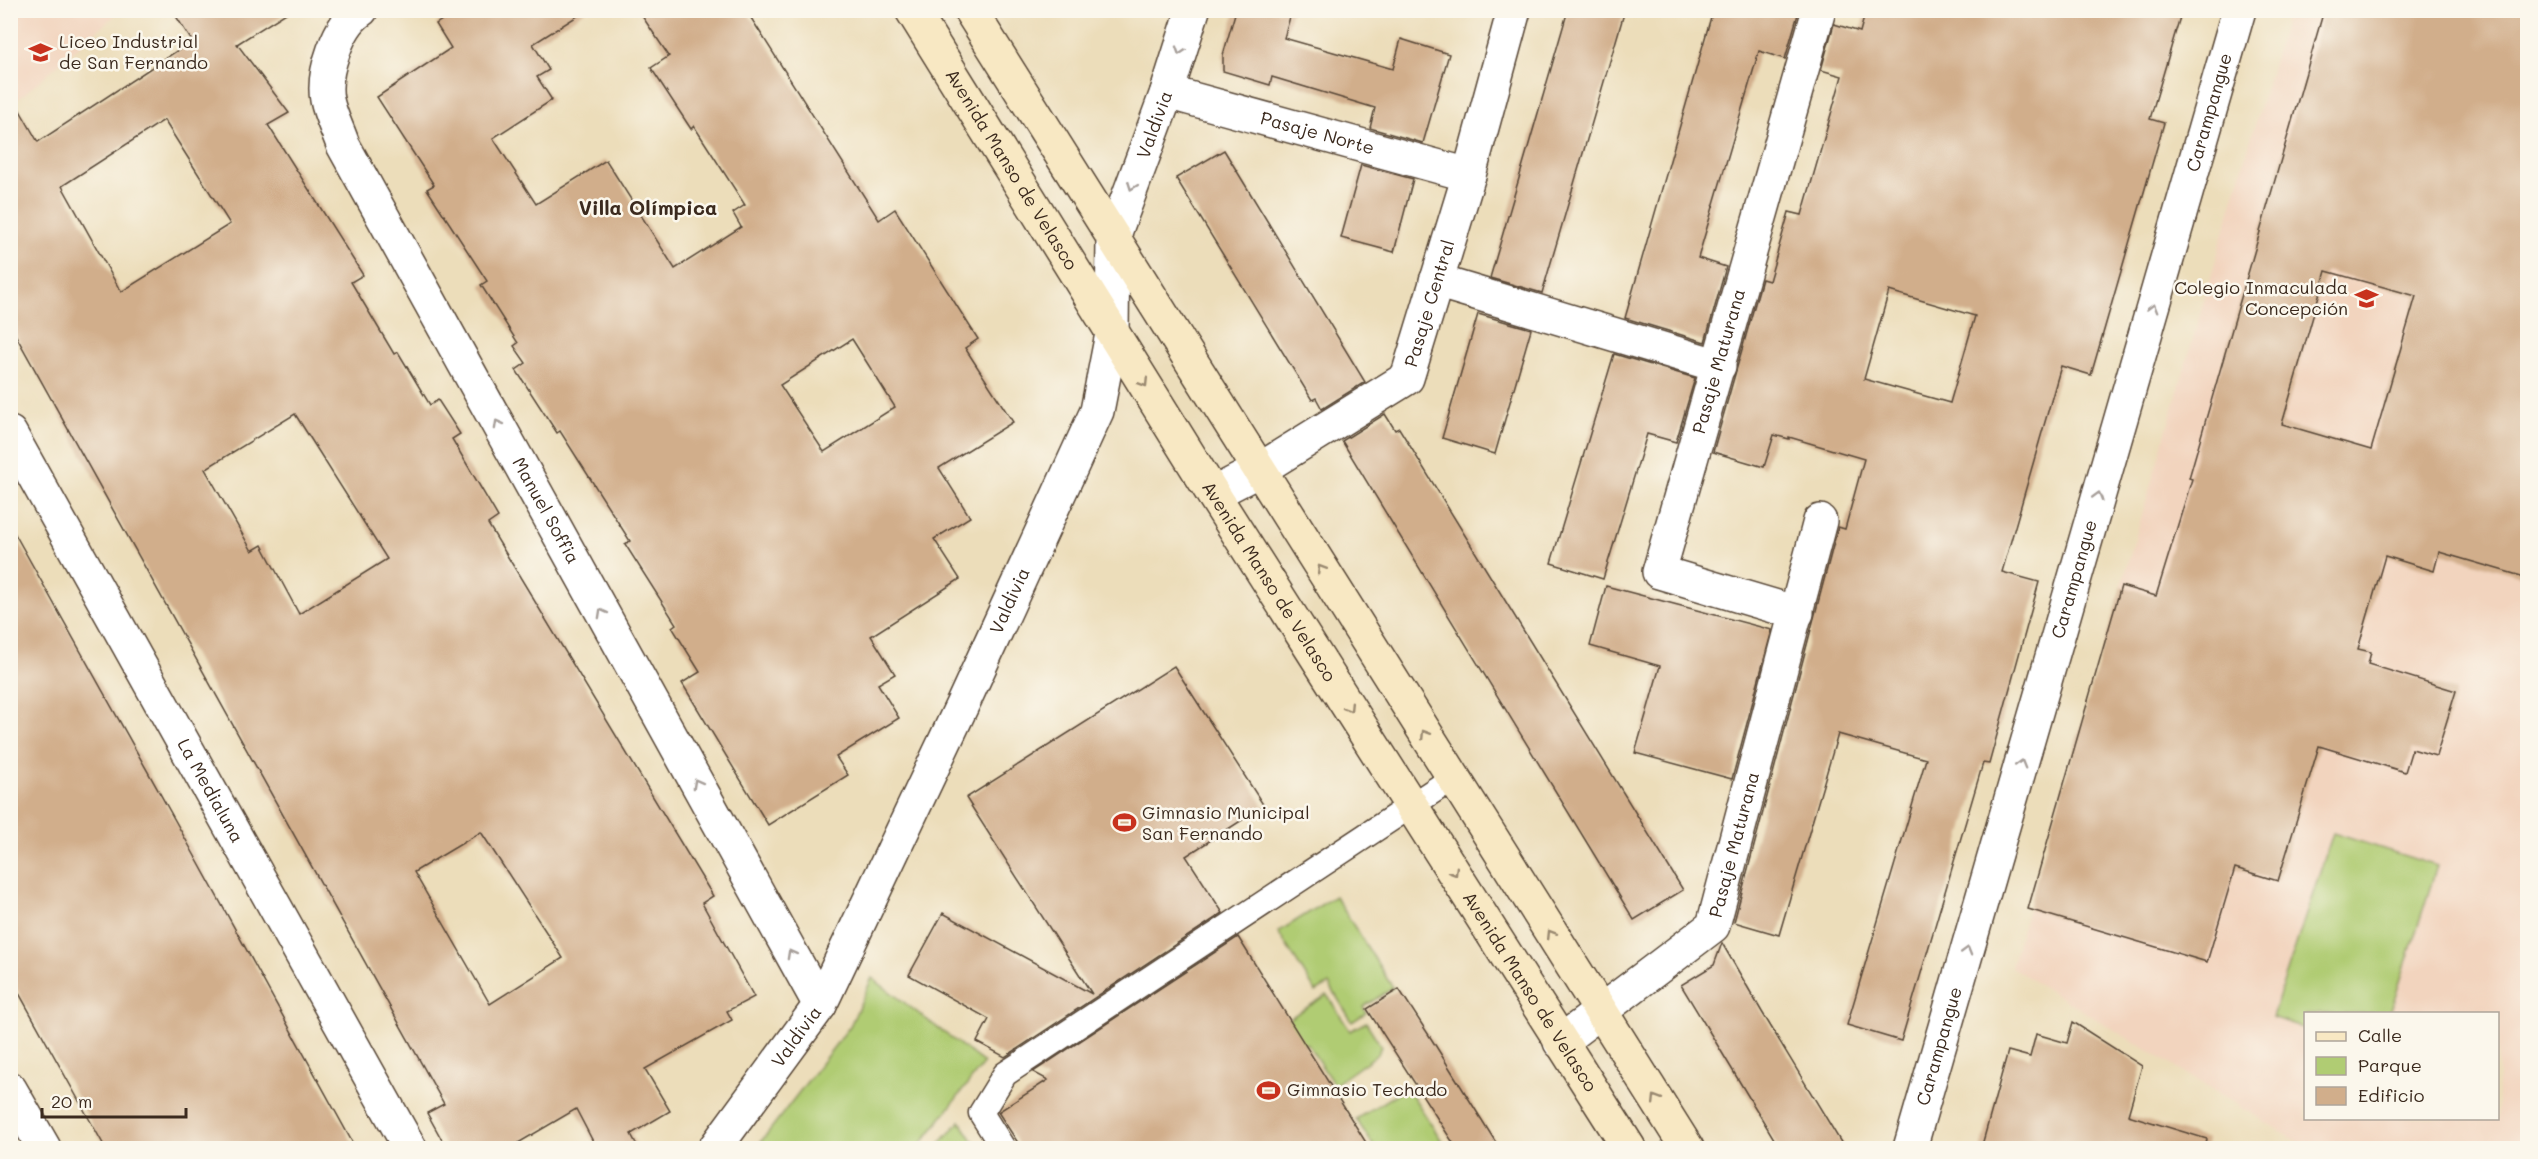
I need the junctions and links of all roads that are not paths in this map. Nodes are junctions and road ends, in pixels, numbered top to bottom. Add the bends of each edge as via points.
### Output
1 (361, 10) edge
2 (912, 10) edge
3 (970, 10) edge
4 (1193, 10) edge
5 (1514, 10) edge
6 (1819, 10) edge
7 (2239, 10) edge
8 (1167, 92) junction
9 (1469, 175) junction
10 (1113, 238) junction
11 (1436, 281) junction
12 (1112, 334) junction
13 (1719, 366) junction
14 (10, 433) edge
15 (1259, 470) junction
16 (1213, 494) junction
17 (1820, 520) dead end
18 (1797, 613) junction
19 (1453, 777) junction
20 (1412, 806) junction
21 (820, 1005) junction
22 (1601, 1012) junction
23 (1560, 1042) junction
24 (10, 1089) edge
25 (44, 1149) edge
26 (410, 1149) edge
27 (715, 1149) edge
28 (1003, 1149) edge
29 (1629, 1149) edge
30 (1687, 1149) edge
31 (1910, 1149) edge

21 -> 1 street, Manuel Soffia via 343,145 327,99 328,72 341,33
2 - 12 main road, Avenida Manso de Velasco
3 - 10 main road
4 -> 8 street, Valdivia
5 - 9 street, Pasaje Central
6 - 13 street, Pasaje Maturana
31 -> 7 street, Carampangue
8 - 9 street, Pasaje Norte
8 -> 10 street, Valdivia
9 - 11 street, Pasaje Central
10 - 12 street, Valdivia
10 - 15 main road
11 - 13 street
11 - 15 street, Pasaje Central via 1407,378
12 -> 16 main road, Avenida Manso de Velasco
12 - 21 street, Valdivia via 1097,411
13 - 18 street, Pasaje Maturana via 1659,572
14 - 26 street, La Medialuna
15 - 16 street, Pasaje Central
19 -> 15 main road
16 -> 20 main road, Avenida Manso de Velasco
17 - 18 street, Pasaje Maturana
18 - 22 street, Pasaje Maturana via 1713,926
19 - 20 lane
22 -> 19 main road
20 -> 23 main road, Avenida Manso de Velasco
20 - 28 lane via 1005,1074 981,1113
21 - 27 street, Valdivia
22 - 23 street, Pasaje Maturana
30 -> 22 main road
23 - 29 main road, Avenida Manso de Velasco
24 - 25 street

